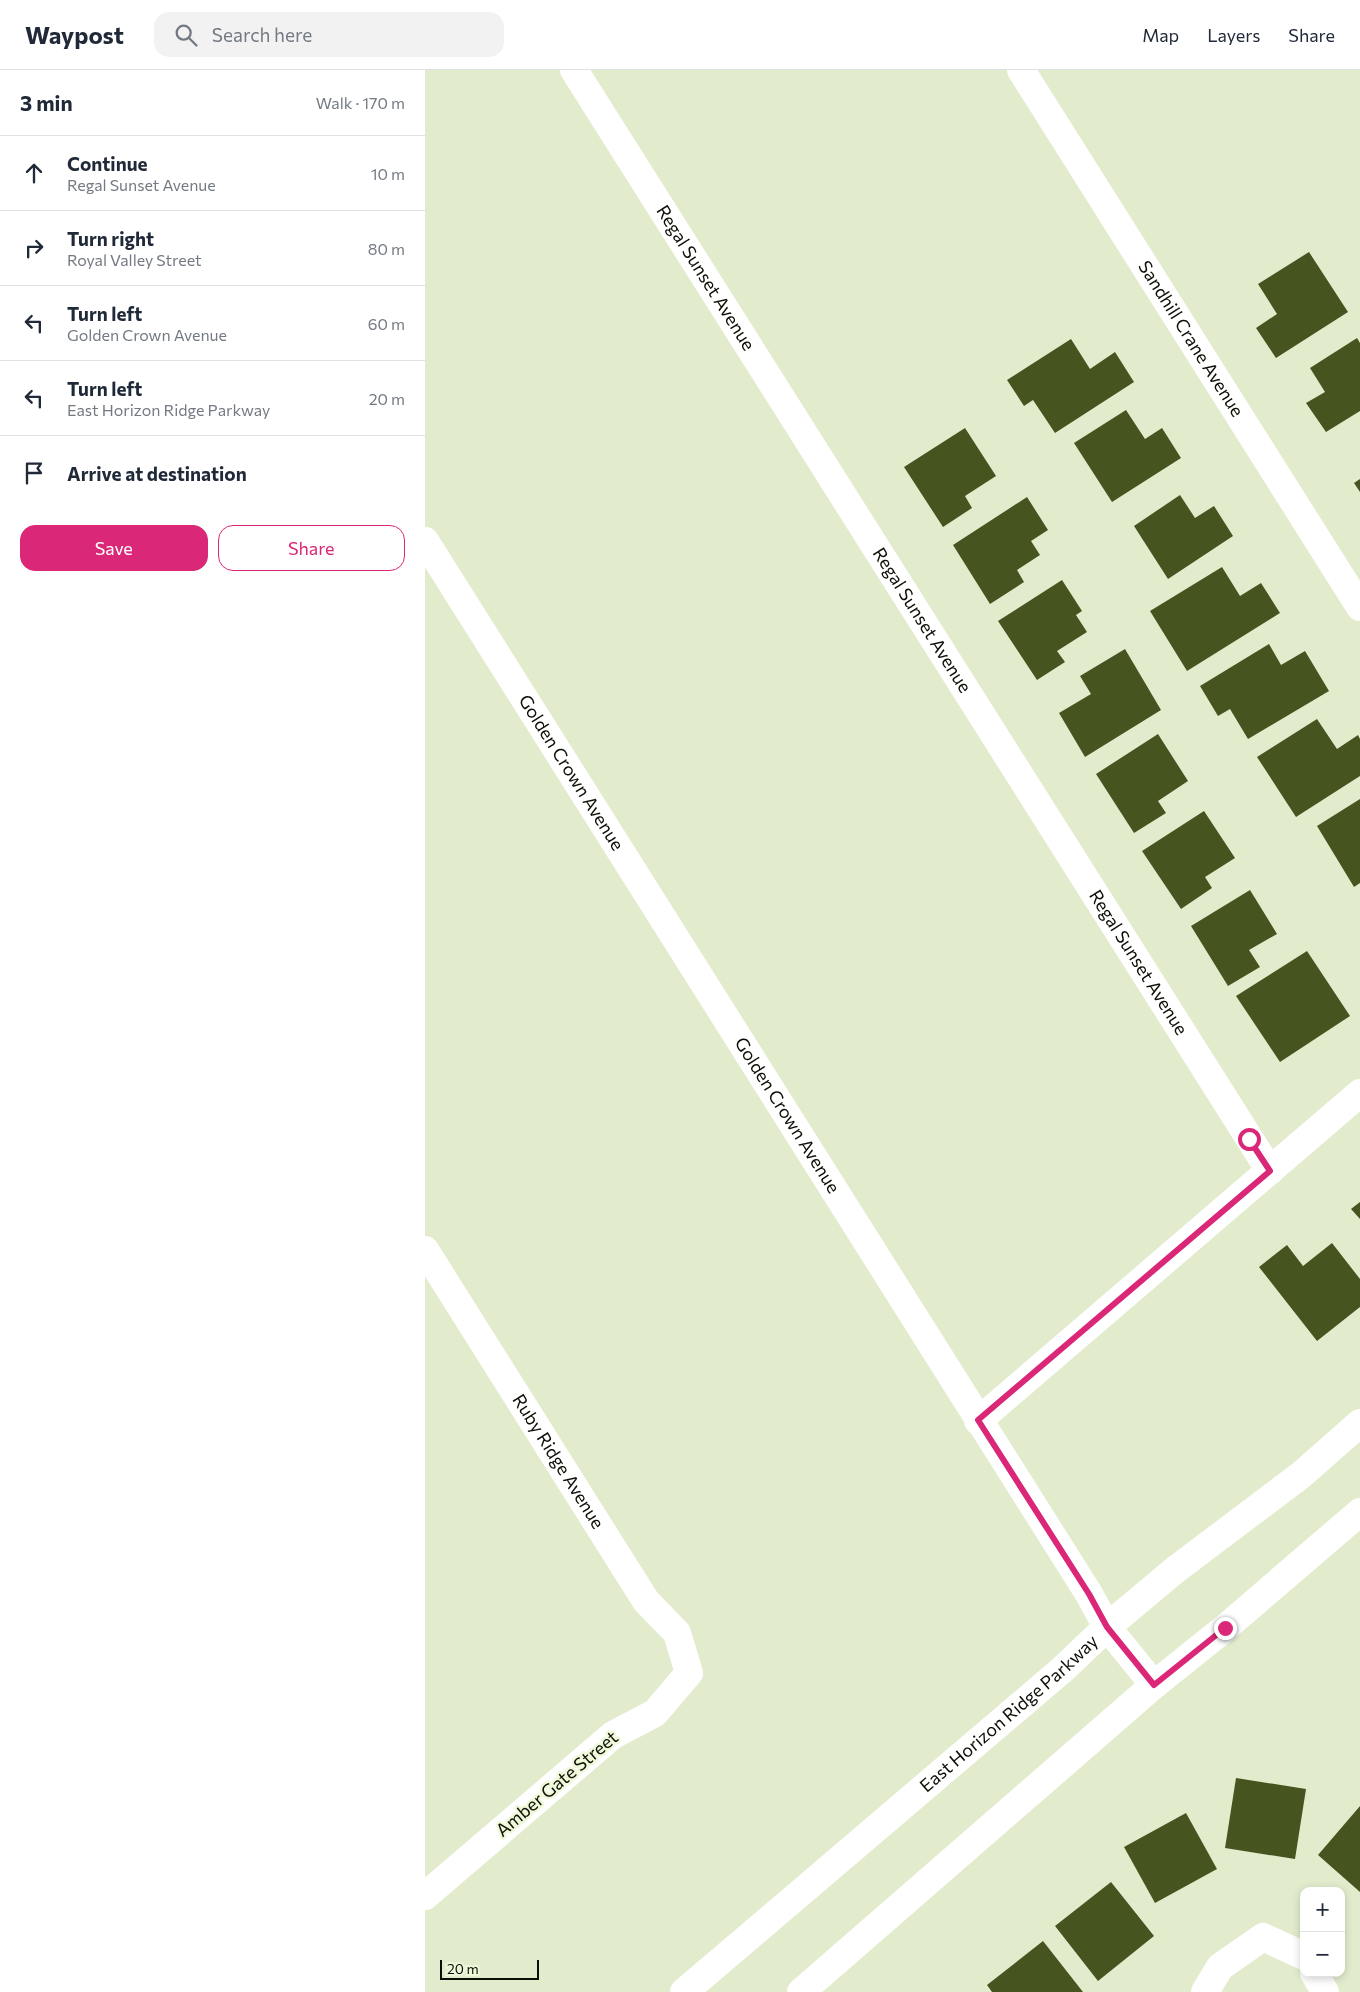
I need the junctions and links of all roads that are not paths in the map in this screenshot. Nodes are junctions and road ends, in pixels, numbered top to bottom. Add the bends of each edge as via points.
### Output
1 (574, 70) edge
2 (1021, 70) edge
3 (425, 541) edge
4 (1360, 607) edge
5 (1360, 1093) edge
6 (1270, 1171) junction
7 (425, 1250) edge
8 (978, 1420) junction
9 (1360, 1423) edge
10 (1360, 1512) edge
11 (1107, 1627) junction
12 (689, 1673) joint
13 (1154, 1685) junction
14 (425, 1896) edge
15 (1300, 1954) edge
16 (1316, 1977) edge
17 (684, 1992) edge
18 (801, 1992) edge
19 (1205, 1992) edge
20 (1325, 1992) edge

1 - 6 street, Regal Sunset Avenue
2 - 4 street, Sandhill Crane Avenue
3 - 8 street, Golden Crown Avenue
5 - 6 street
6 - 8 street
7 - 12 street, Ruby Ridge Avenue via 646,1601 677,1633
8 - 11 street, Golden Crown Avenue
9 - 11 street, East Horizon Ridge Parkway via 1301,1475 1175,1570
10 - 13 street
11 - 13 street, Golden Crown Avenue
11 - 17 street, East Horizon Ridge Parkway via 1063,1669
12 - 14 street, Amber Gate Street via 655,1713 613,1735
13 - 18 street
15 - 19 street via 1263,1937 1220,1967
16 - 20 street

